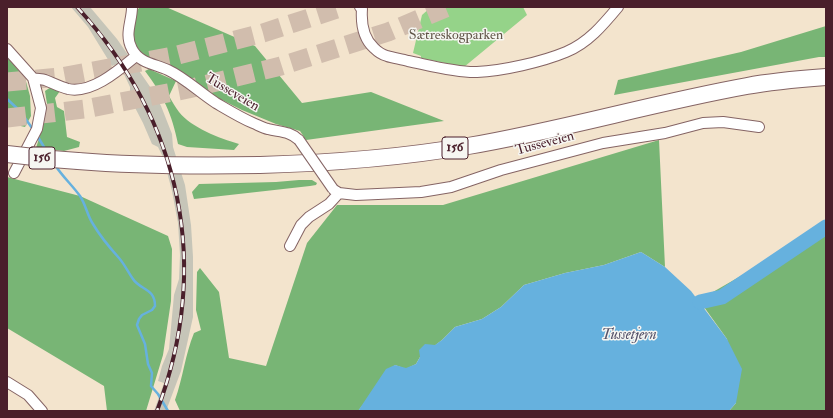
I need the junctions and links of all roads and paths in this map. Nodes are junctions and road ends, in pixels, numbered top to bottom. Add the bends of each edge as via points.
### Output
1 (132, 7) edge
2 (618, 7) edge
3 (362, 8) edge
4 (7, 49) edge
5 (136, 56) junction
6 (826, 77) edge
7 (33, 78) junction
8 (759, 128) dead end
9 (7, 154) edge
10 (14, 173) dead end
11 (336, 191) junction
12 (290, 246) dead end
13 (7, 382) edge
14 (42, 411) edge

1 - 5 street via 128,34 129,43
2 - 3 street via 590,38 566,52 541,60 475,72 386,56 368,41 361,20
4 - 7 street
5 - 7 street via 107,78 85,89 70,90 44,79
5 - 11 street, Tusseveien, bridge via 168,70 247,120 288,133 299,140
6 - 9 main road, 156, bridge via 748,86 508,138 439,151 388,157 318,163 144,165
7 - 10 street via 41,108 39,120 34,136
8 - 11 street, Tusseveien via 723,122 703,123 666,133 603,143 451,186 421,192 356,195
11 - 12 street via 329,204 301,225
13 - 14 street via 28,395

